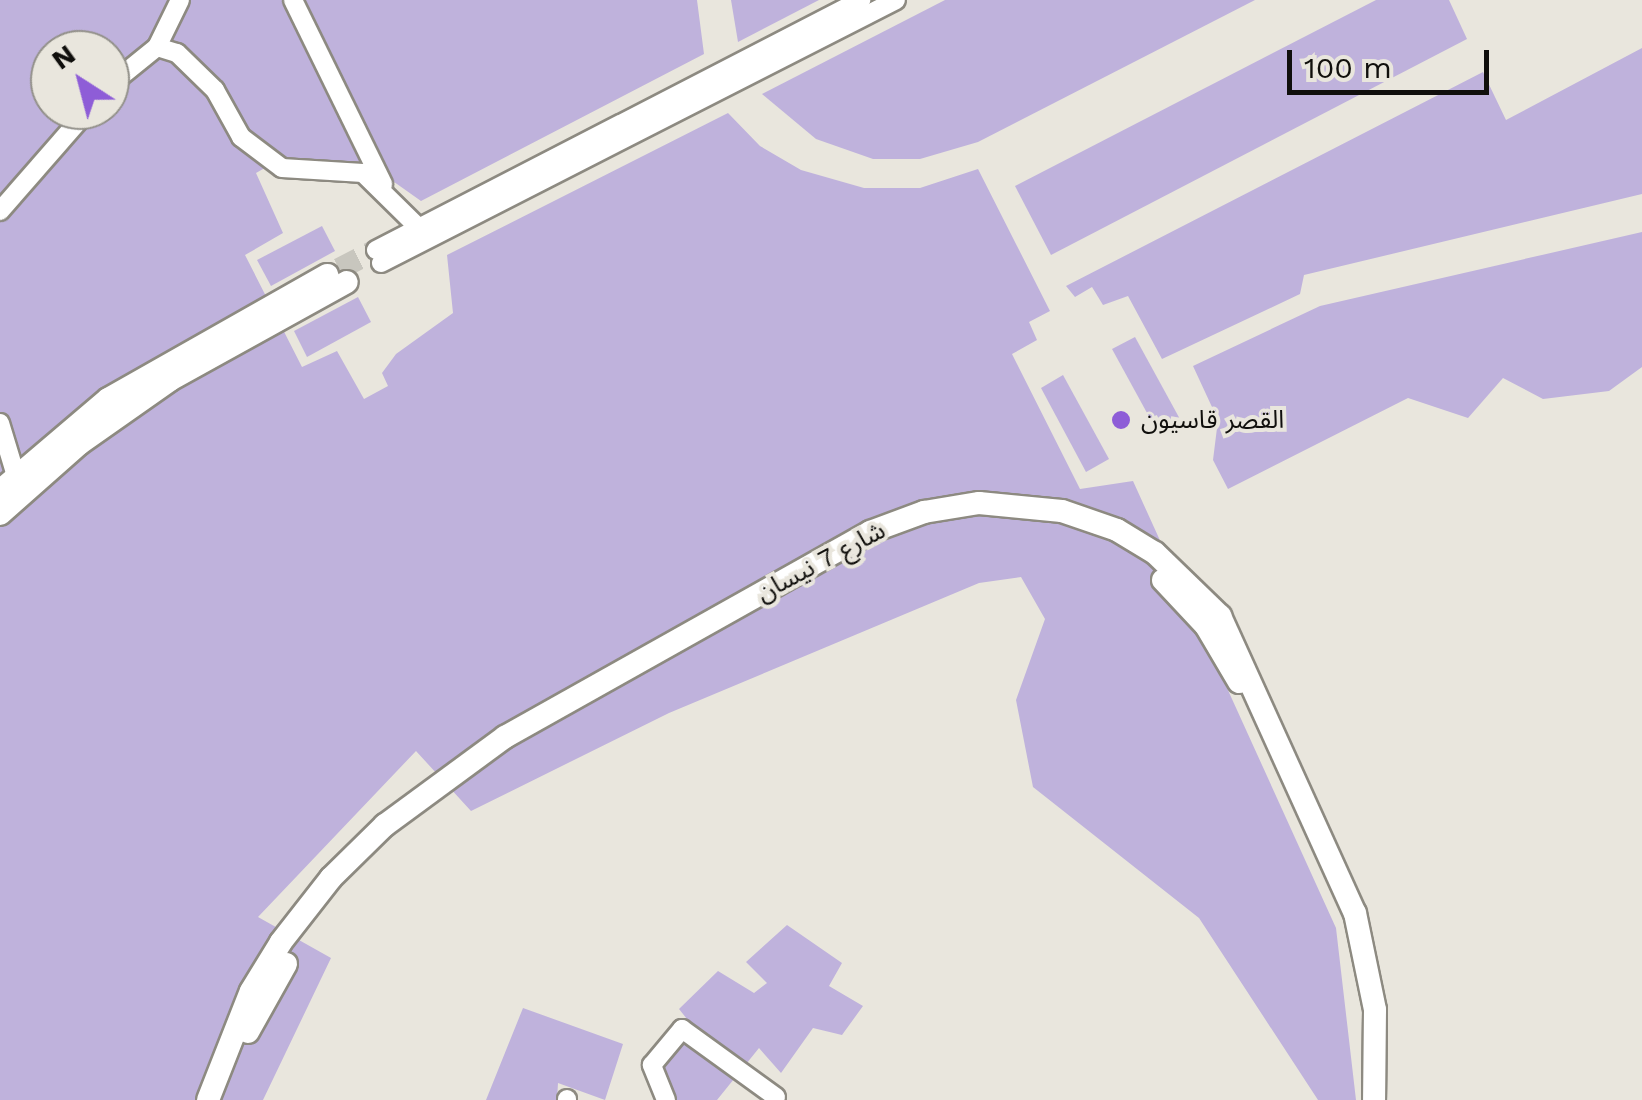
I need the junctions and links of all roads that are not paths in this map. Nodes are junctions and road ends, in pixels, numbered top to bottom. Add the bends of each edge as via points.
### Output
1 (180, 0) edge
2 (293, 0) edge
3 (861, 0) edge
4 (896, 0) edge
5 (157, 47) junction
6 (130, 69) edge
7 (71, 130) edge
8 (384, 187) junction
9 (0, 212) edge
10 (425, 233) junction
11 (378, 257) tunnel mouth
12 (0, 423) edge
13 (8, 483) edge
14 (0, 514) edge
15 (776, 1096) dead end
16 (208, 1100) edge
17 (221, 1100) edge
18 (666, 1100) edge
19 (1359, 1100) edge
20 (1374, 1100) edge

1 - 5 street
2 - 8 street
3 - 10 street
4 - 10 street
5 - 6 street
5 - 8 street via 190,64 215,90 242,136 282,168 364,172
7 - 9 street
8 - 10 street
10 - 11 street
12 - 13 street
13 - 14 main road via 160,365 343,275 78,444
15 - 18 street via 682,1028 652,1065
16 - 20 main road, شارع 7 نيسان via 251,991 282,942 330,878 385,825 506,736 870,532 924,512 979,503 1062,510 1117,530 1155,553 1220,616 1355,914 1375,1010
17 - 19 main road, شارع 7 نيسان via 265,997 313,922 409,826 514,749 876,546 980,518 1058,525 1110,544 1176,590 1206,626 1232,668 1340,918 1360,1012

